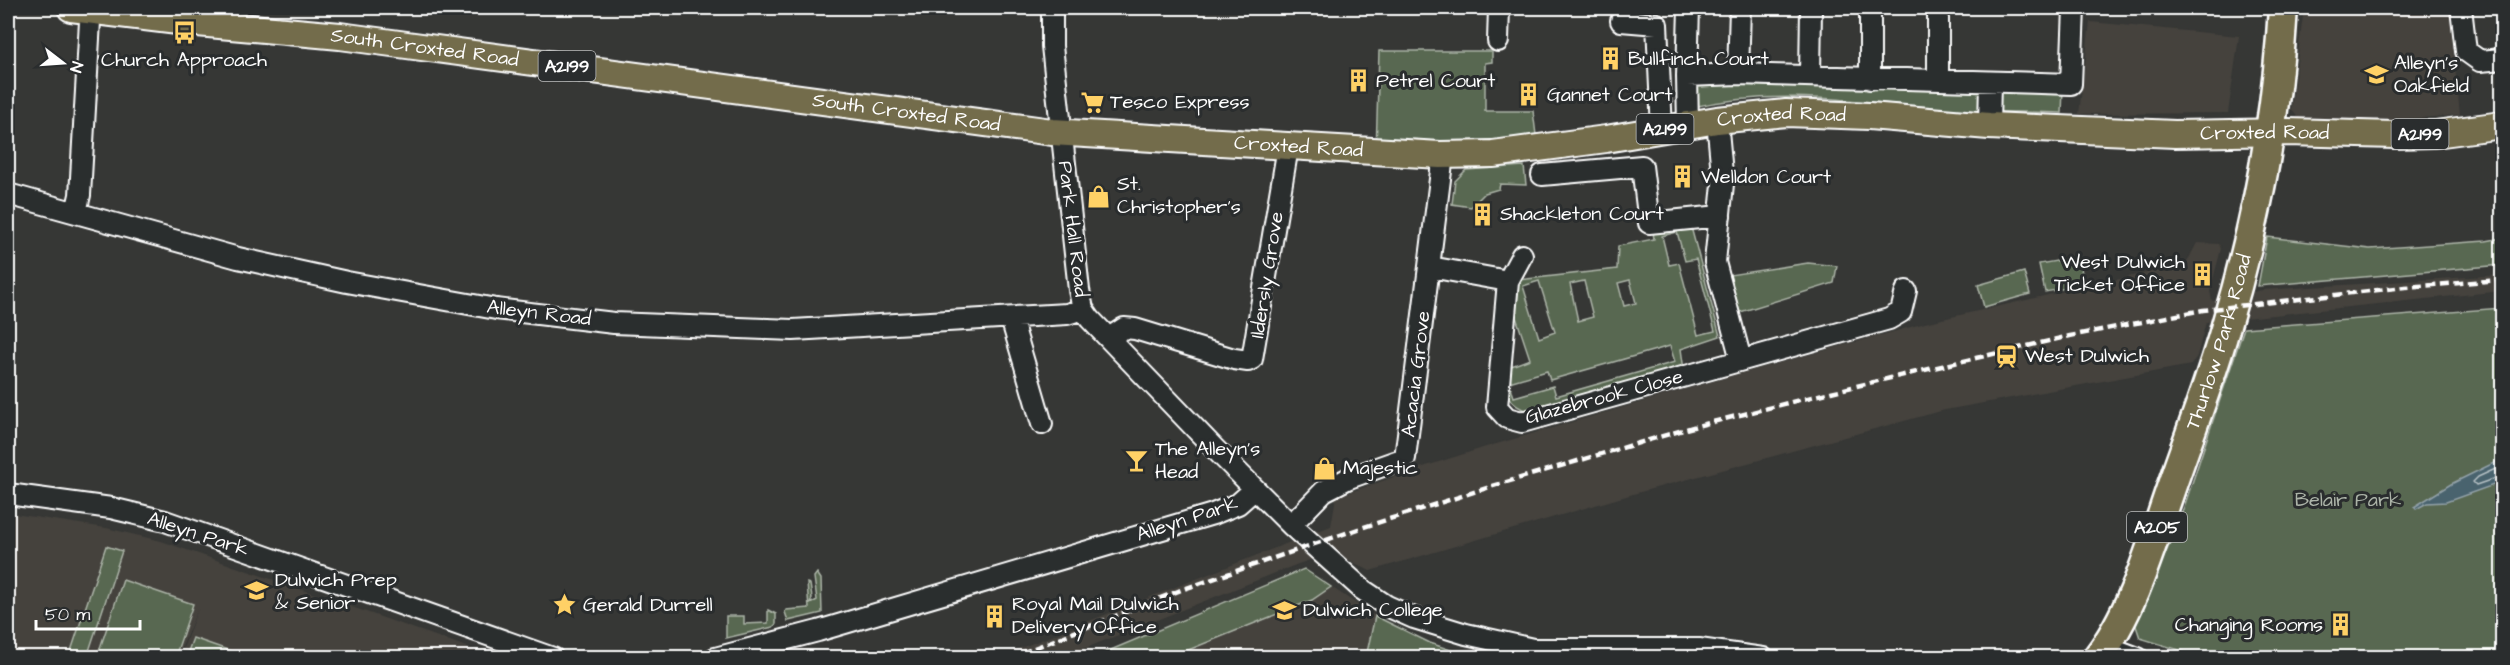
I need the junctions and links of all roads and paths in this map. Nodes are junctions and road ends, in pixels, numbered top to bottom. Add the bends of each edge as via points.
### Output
1 (1052, 8) edge
2 (1498, 8) edge
3 (1689, 8) edge
4 (1740, 8) edge
5 (1811, 8) edge
6 (1870, 8) edge
7 (1938, 8) edge
8 (2074, 8) edge
9 (2283, 8) edge
10 (2461, 8) edge
11 (82, 9) edge
12 (1621, 21) dead end
13 (1498, 41) dead end
14 (2502, 58) edge
15 (1738, 74) junction
16 (1687, 76) junction
17 (1810, 76) junction
18 (1870, 79) junction
19 (1938, 80) junction
20 (1990, 82) junction
21 (1717, 120) junction
22 (1688, 125) junction
23 (2502, 125) edge
24 (1989, 126) junction
25 (1662, 130) junction
26 (1061, 133) junction
27 (2270, 133) junction
28 (1288, 147) junction
29 (1443, 155) junction
30 (1542, 175) dead end
31 (8, 194) edge
32 (76, 212) junction
33 (1720, 216) junction
34 (1522, 255) dead end
35 (1430, 267) junction
36 (1508, 281) junction
37 (1906, 291) dead end
38 (1083, 309) junction
39 (1011, 318) junction
40 (1108, 338) junction
41 (1741, 360) junction
42 (1041, 424) dead end
43 (1256, 489) junction
44 (8, 494) edge
45 (1291, 525) junction
46 (2101, 652) edge
47 (550, 657) edge
48 (715, 657) edge
49 (1763, 657) edge
50 (2138, 657) edge

1 - 26 street, Park Hall Road
2 - 13 street
3 - 16 street
4 - 15 street
5 - 17 street
6 - 18 street
7 - 19 street
8 - 20 street via 2071,84
9 - 27 highway, Thurlow Park Road / A205
10 - 14 street via 2466,51 2480,61
11 - 26 main road, South Croxted Road / A2199 via 340,36
11 - 32 street via 90,21
12 - 25 street via 1657,24
15 - 16 street
15 - 17 street
16 - 22 street
17 - 18 street
18 - 19 street
19 - 20 street
20 - 24 street
21 - 22 main road, Croxted Road / A2199
21 - 24 main road, Croxted Road / A2199 via 1811,113
21 - 33 street via 1723,184
22 - 25 main road, Croxted Road / A2199
23 - 27 main road, Croxted Road / A2199 via 2429,134
24 - 27 main road, Croxted Road / A2199 via 2175,134
25 - 29 main road, Croxted Road / A2199 via 1493,154
26 - 28 main road, Croxted Road / A2199
26 - 38 street, Park Hall Road
27 - 46 highway, Thurlow Park Road / A205 via 2249,239 2220,346 2136,584
28 - 29 main road, Croxted Road / A2199
28 - 40 street, Ildersly Grove via 1252,359 1234,359 1135,329 1124,328
29 - 35 street, Acacia Grove
30 - 33 street via 1642,166 1649,223
31 - 32 street, Alleyn Road
32 - 39 street, Alleyn Road via 238,258 347,282 496,309 606,322 794,330
33 - 41 street via 1715,262
34 - 36 street
35 - 36 street
35 - 45 street, Acacia Grove via 1405,458 1324,491
36 - 41 street, Glazebrook Close via 1497,407 1507,418 1522,422
37 - 41 street, Glazebrook Close via 1901,312 1889,319
38 - 39 street, Alleyn Road via 1068,314
38 - 40 street, Park Hall Road
39 - 42 street
40 - 43 street, Park Hall Road
43 - 45 street, Alleyn Park
43 - 48 street, Alleyn Park via 1238,504 1213,514 818,631
44 - 47 street, Alleyn Park via 111,508 165,522
45 - 49 street, Alleyn Park via 1363,590 1387,606 1466,634 1533,649 1699,649
46 - 50 street

